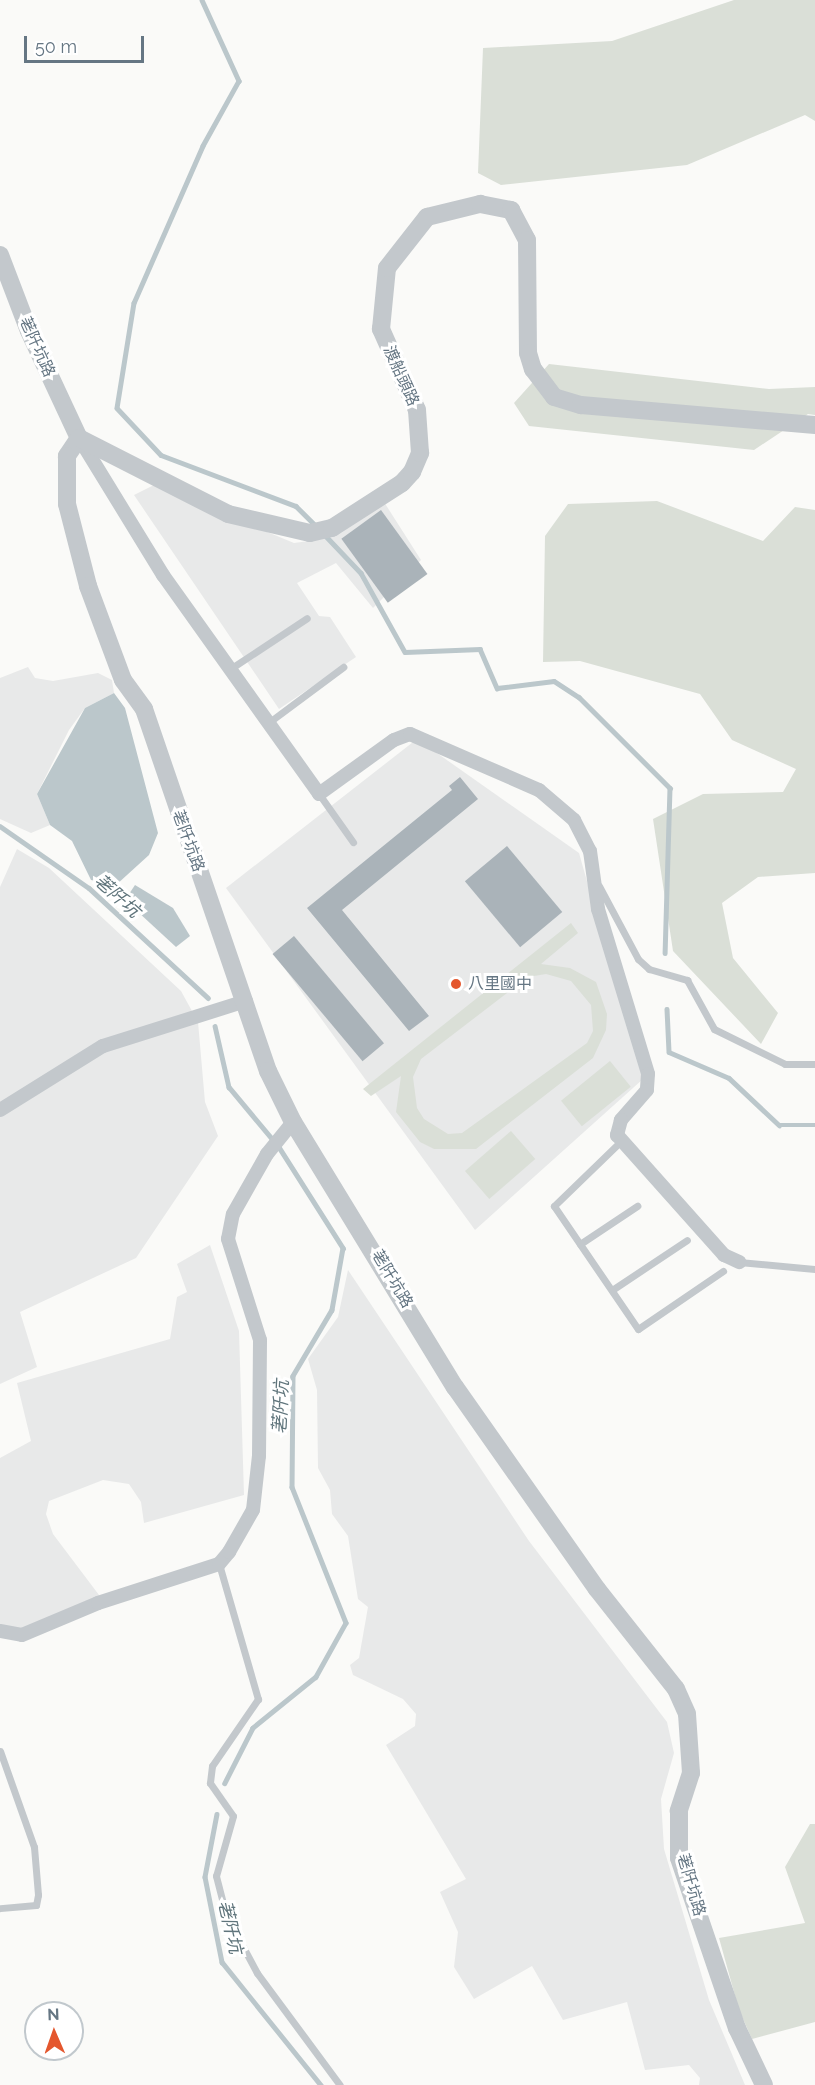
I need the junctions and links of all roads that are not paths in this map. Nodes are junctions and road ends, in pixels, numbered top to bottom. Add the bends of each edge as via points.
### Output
1 (0, 255) edge
2 (815, 425) edge
3 (79, 438) junction
4 (307, 618) dead end
5 (344, 667) dead end
6 (230, 669) junction
7 (268, 723) junction
8 (319, 794) junction
9 (354, 842) dead end
10 (592, 873) junction
11 (246, 1001) junction
12 (815, 1064) edge
13 (0, 1110) edge
14 (288, 1128) junction
15 (620, 1142) junction
16 (637, 1206) dead end
17 (687, 1240) dead end
18 (580, 1244) junction
19 (739, 1262) joint
20 (815, 1269) edge
21 (723, 1271) dead end
22 (612, 1290) junction
23 (219, 1564) junction
24 (0, 1631) edge
25 (0, 1750) edge
26 (0, 1908) edge
27 (763, 2083) edge
28 (340, 2085) edge

1 - 3 street, 荖阡坑路 via 28,331
2 - 3 street, 渡船頭路 via 581,405 554,397 533,369 528,353 527,240 511,210 480,204 427,217 401,247 383,279 381,329 417,410 420,453 402,483 332,528 310,533 228,514
3 - 6 street, 荖阡坑路 via 163,575
3 - 11 street, 荖阡坑路 via 67,456 67,504 88,586 123,681 144,709
4 - 6 lane
5 - 7 lane
6 - 7 street, 荖阡坑路
7 - 8 street, 荖阡坑路
8 - 9 lane
8 - 10 street via 394,740 410,734 539,790 561,805 584,837
10 - 12 lane via 638,959 649,969 687,980 714,1029 785,1064
10 - 15 street via 598,909 648,1074 642,1099 617,1127
11 - 13 street via 103,1046
11 - 14 street, 荖阡坑路
14 - 23 street via 268,1152 233,1214 228,1239 260,1340 259,1456 252,1510
14 - 27 street, 荖阡坑路 via 461,1397 597,1589 676,1689 687,1714 693,1748 692,1773 679,1811 679,1858 737,2028
15 - 18 lane via 554,1206
15 - 19 street via 724,1255
16 - 18 lane
17 - 22 lane
18 - 22 lane
19 - 20 lane
21 - 22 lane via 638,1329
23 - 24 street via 98,1603 22,1635
23 - 28 lane via 258,1699 212,1766 210,1783 233,1816 216,1876 226,1915 257,1973
25 - 26 lane via 34,1847 38,1895 36,1905

